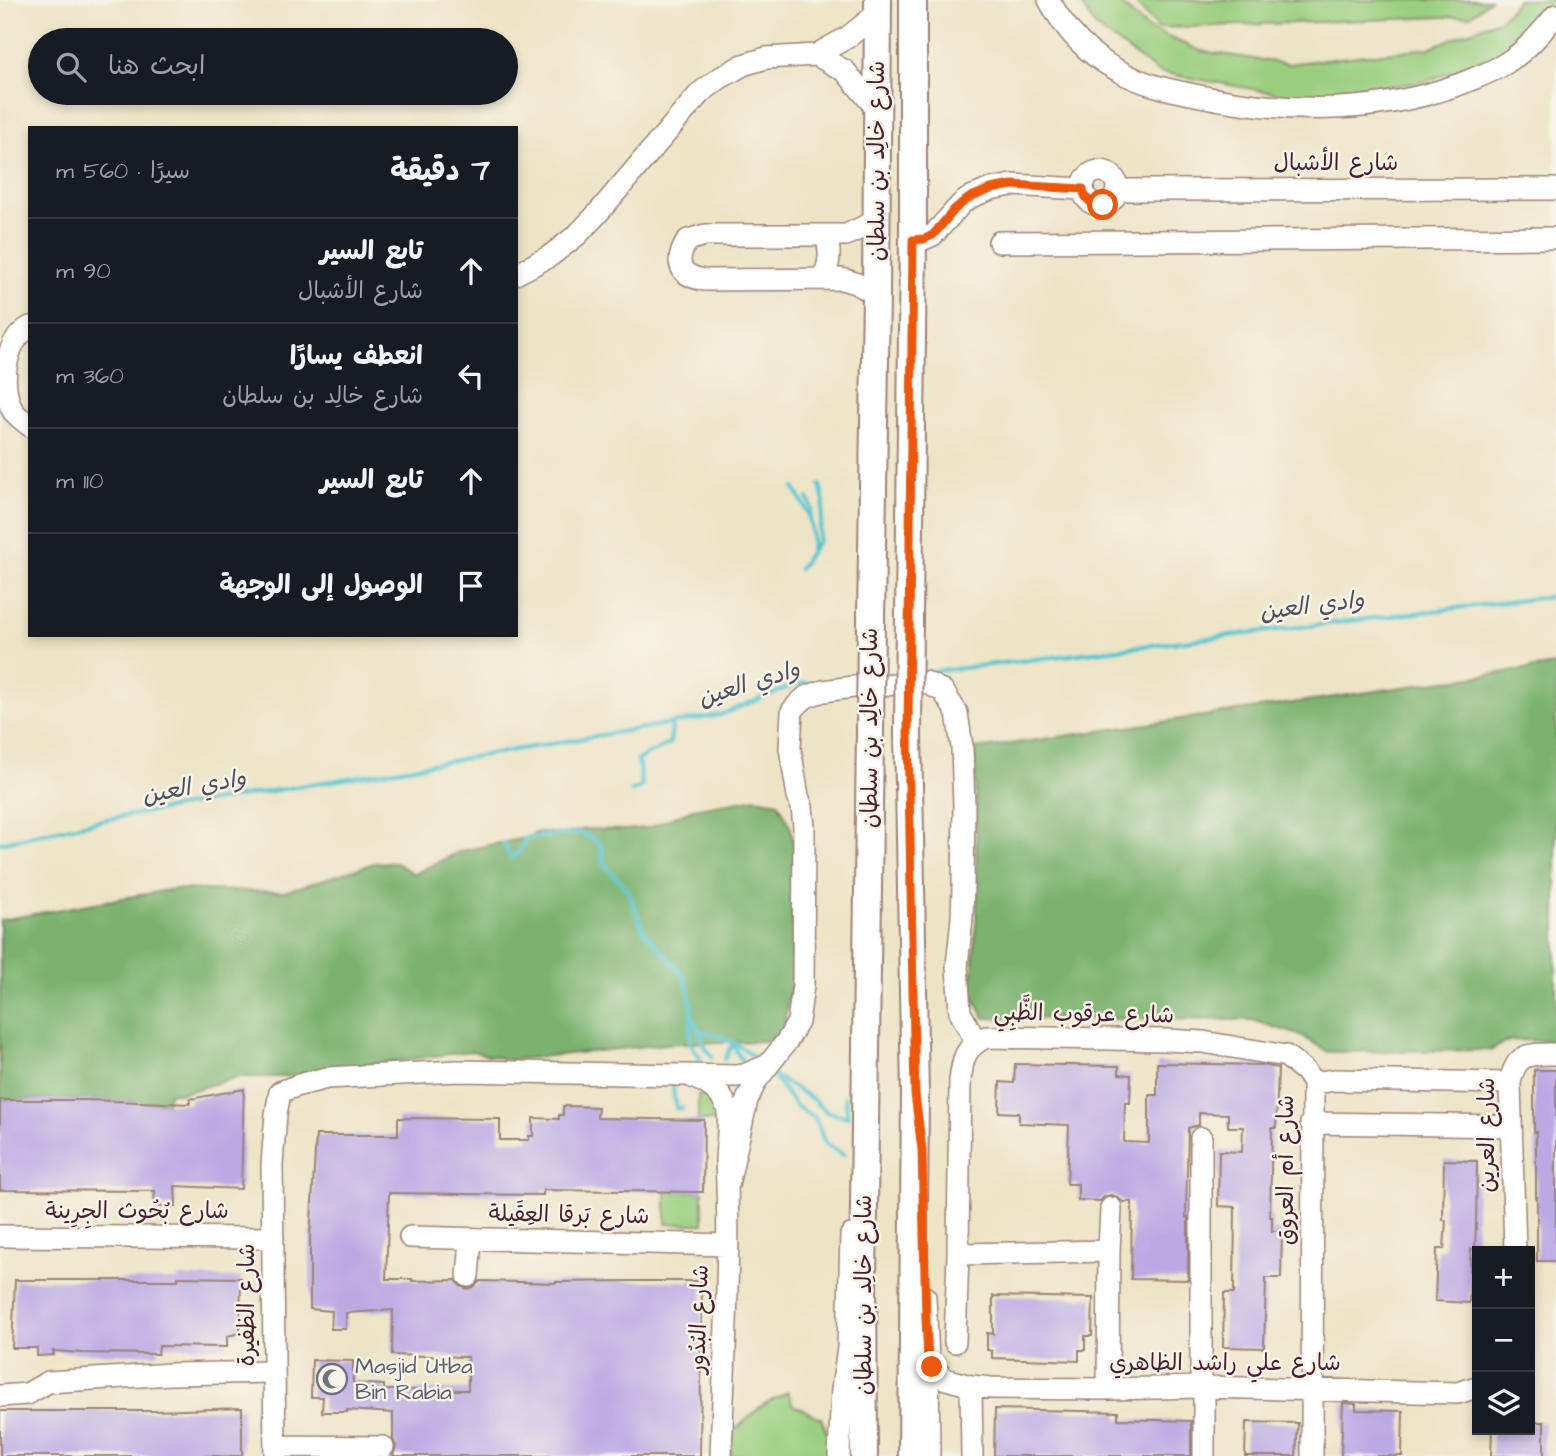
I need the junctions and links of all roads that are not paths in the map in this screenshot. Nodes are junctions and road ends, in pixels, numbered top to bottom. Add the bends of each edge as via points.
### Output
1 (913, 0) edge
2 (1049, 0) edge
3 (878, 6) edge
4 (1552, 28) edge
5 (816, 55) junction
6 (877, 109) junction
7 (1083, 189) junction
8 (1556, 189) edge
9 (1116, 190) junction
10 (1098, 205) junction
11 (876, 221) junction
12 (826, 235) junction
13 (1556, 238) edge
14 (913, 240) junction
15 (1102, 241) junction
16 (999, 242) dead end
17 (518, 273) edge
18 (822, 279) junction
19 (876, 293) junction
20 (28, 328) edge
21 (28, 424) edge
22 (976, 1042) junction
23 (1556, 1054) edge
24 (766, 1066) junction
25 (688, 1076) junction
26 (718, 1076) junction
27 (1313, 1083) junction
28 (1510, 1083) junction
29 (866, 1091) junction
30 (915, 1094) junction
31 (742, 1118) junction
32 (1311, 1123) junction
33 (1511, 1126) junction
34 (1201, 1138) dead end
35 (727, 1185) junction
36 (1111, 1209) dead end
37 (0, 1236) edge
38 (410, 1237) dead end
39 (273, 1238) junction
40 (471, 1239) junction
41 (728, 1245) junction
42 (1515, 1246) edge
43 (1109, 1251) junction
44 (958, 1254) junction
45 (468, 1276) dead end
46 (955, 1342) dead end
47 (928, 1359) junction
48 (274, 1372) junction
49 (971, 1386) junction
50 (1203, 1387) junction
51 (1108, 1389) junction
52 (1472, 1389) edge
53 (1312, 1390) junction
54 (0, 1396) edge
55 (929, 1407) junction
56 (383, 1447) dead end
57 (275, 1451) edge
58 (925, 1455) edge
59 (721, 1456) edge
60 (839, 1456) edge
61 (864, 1456) edge
62 (972, 1456) edge
63 (1204, 1456) edge
64 (1312, 1456) edge

1 - 14 main road, شارع خالِد بن سلطان
2 - 4 street via 1073,36 1119,71 1182,92 1273,107 1348,108 1421,96 1505,64
3 - 5 street via 848,37
3 - 6 main road, شارع خالِد بن سلطان
5 - 6 street via 845,71
5 - 17 street via 766,58 720,78 700,93 577,235
6 - 11 main road, شارع خالِد بن سلطان
7 - 9 street via 1088,175 1098,171 1112,176
7 - 10 street via 1089,202
7 - 14 street via 1012,185 991,189 962,203 933,235
8 - 9 street, شارع الأشبال
9 - 10 street via 1112,200
10 - 15 street
11 - 12 street via 846,235
11 - 19 main road, شارع خالِد بن سلطان
12 - 18 street via 829,265
12 - 18 street via 705,234 688,240 679,262 693,279 705,281
13 - 15 street
14 - 30 main road, شارع خالِد بن سلطان, bridge via 908,733
15 - 16 street
18 - 19 street via 842,279
19 - 29 main road, شارع خالِد بن سلطان, bridge
20 - 21 street via 11,345 3,367 4,390 12,410
22 - 24 street via 960,1012 957,966 964,806 957,713 943,691 925,682 853,687 806,697 792,711 790,748 804,827 803,986 798,1022
22 - 27 street, شارع عرقوب الظَّبِي via 986,1037 1203,1042 1286,1056
22 - 44 street, شارع عرقوب الظَّبِي via 962,1062 960,1081
23 - 28 street, شارع العرين via 1530,1054 1520,1059
24 - 26 street via 744,1075
24 - 31 street
25 - 26 street
25 - 35 street via 710,1086 727,1108
25 - 39 street, شارع الظفيرة via 457,1071 327,1079 299,1085 280,1093 276,1114
26 - 31 street via 733,1083
27 - 28 street, شارع أم العروق
27 - 32 street, شارع أم العروق
28 - 33 street, شارع العرين
29 - 60 street via 852,1183 848,1348
29 - 61 main road, شارع خالِد بن سلطان
30 - 47 street via 922,1150
30 - 58 main road, شارع خالِد بن سلطان
31 - 35 street
32 - 33 street
32 - 53 street, شارع أم العروق
33 - 42 street, شارع العرين
34 - 50 street
35 - 41 street, شارع البُدُور
36 - 43 street
37 - 39 street, شارع بُحُوث الجِرِينة
38 - 40 street, شارع بَرقا العِقَيلة
39 - 48 street, شارع الظفيرة
40 - 41 street, شارع بَرقا العِقَيلة
40 - 45 street
41 - 59 street, شارع البُدُور
43 - 44 street
43 - 51 street
44 - 46 street, شارع عرقوب الظَّبِي
47 - 49 street via 946,1379
47 - 55 street
48 - 54 street via 48,1382 27,1394
48 - 57 street, شارع الظفيرة
49 - 51 street, شارع علي راشد الظاهري
49 - 55 street via 945,1394
49 - 62 street
50 - 51 street, شارع علي راشد الظاهري
50 - 53 street, شارع علي راشد الظاهري
50 - 63 street
52 - 53 street, شارع علي راشد الظاهري via 1458,1393
53 - 64 street, شارع أم العروق
55 - 58 street
56 - 57 street, شارع الظفيرة

